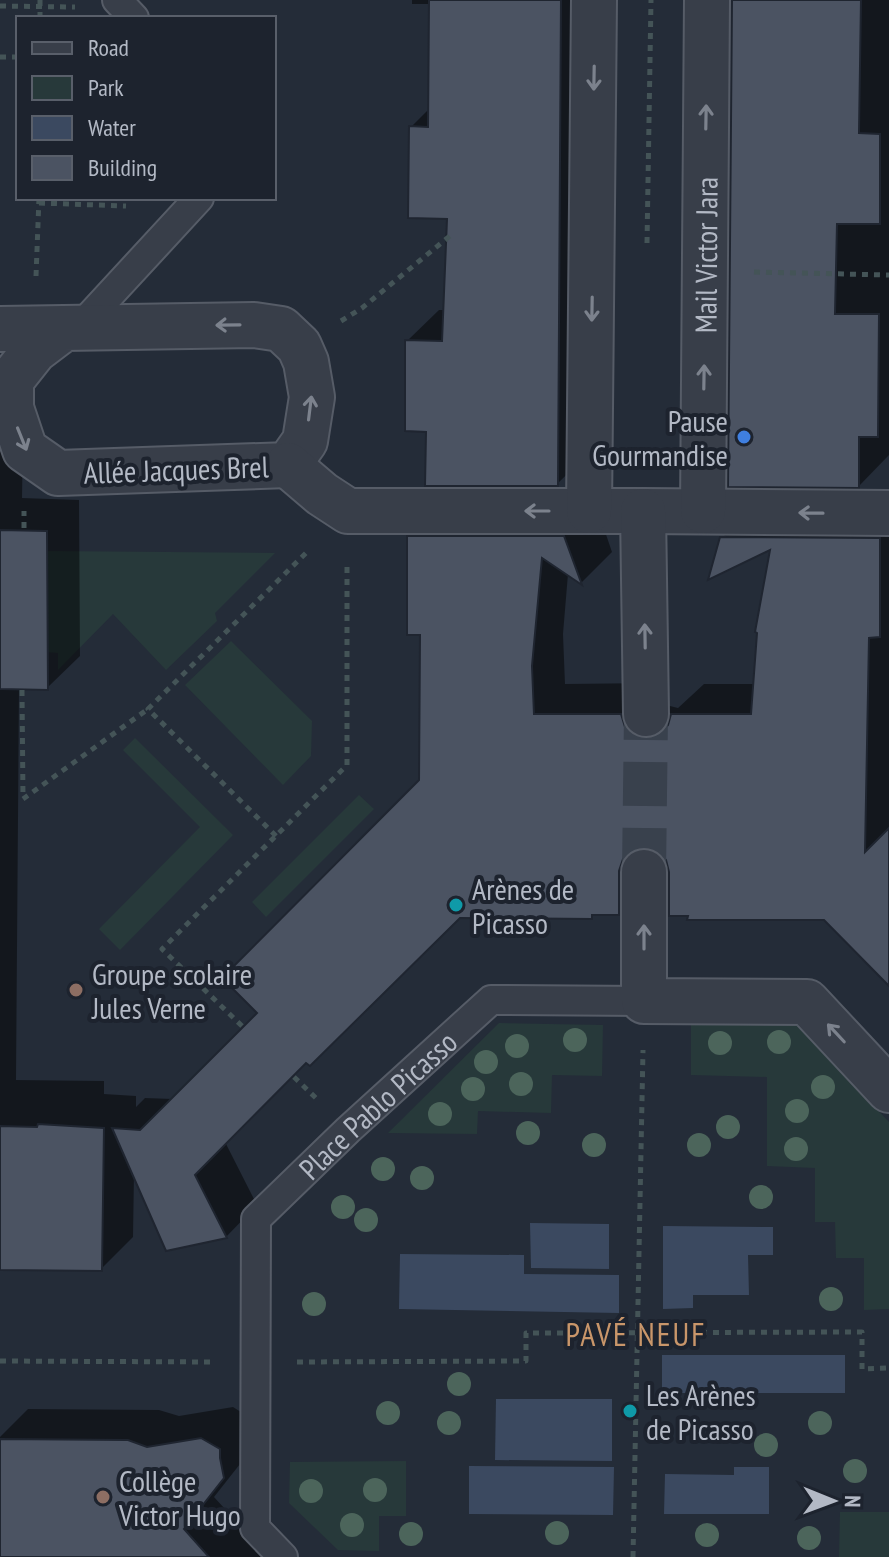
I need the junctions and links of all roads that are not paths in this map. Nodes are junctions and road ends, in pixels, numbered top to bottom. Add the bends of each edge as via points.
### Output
1 (117, 0) edge
2 (594, 0) edge
3 (707, 0) edge
4 (132, 16) edge
5 (197, 200) edge
6 (44, 329) edge
7 (288, 465) junction
8 (589, 511) junction
9 (643, 511) junction
10 (703, 511) junction
11 (889, 513) edge
12 (646, 714) tunnel mouth
13 (644, 872) tunnel mouth
14 (644, 1001) junction
15 (889, 1090) edge
16 (283, 1557) edge

1 - 4 lane
2 -> 8 street
10 -> 3 street, Mail Victor Jara
5 - 6 lane
7 -> 6 street, Allée Jacques Brel via 305,441 312,397 299,346 281,329
6 -> 7 street, Allée Jacques Brel via 11,380 11,408 25,450 58,473
8 -> 7 street, Allée Jacques Brel via 348,511
8 - 9 street
9 - 10 street
12 -> 9 street
11 -> 10 street
14 -> 13 street
15 -> 14 street, Place Pablo Picasso via 807,1002
14 - 16 lane, Place Pablo Picasso via 491,1000 256,1219 255,1528

